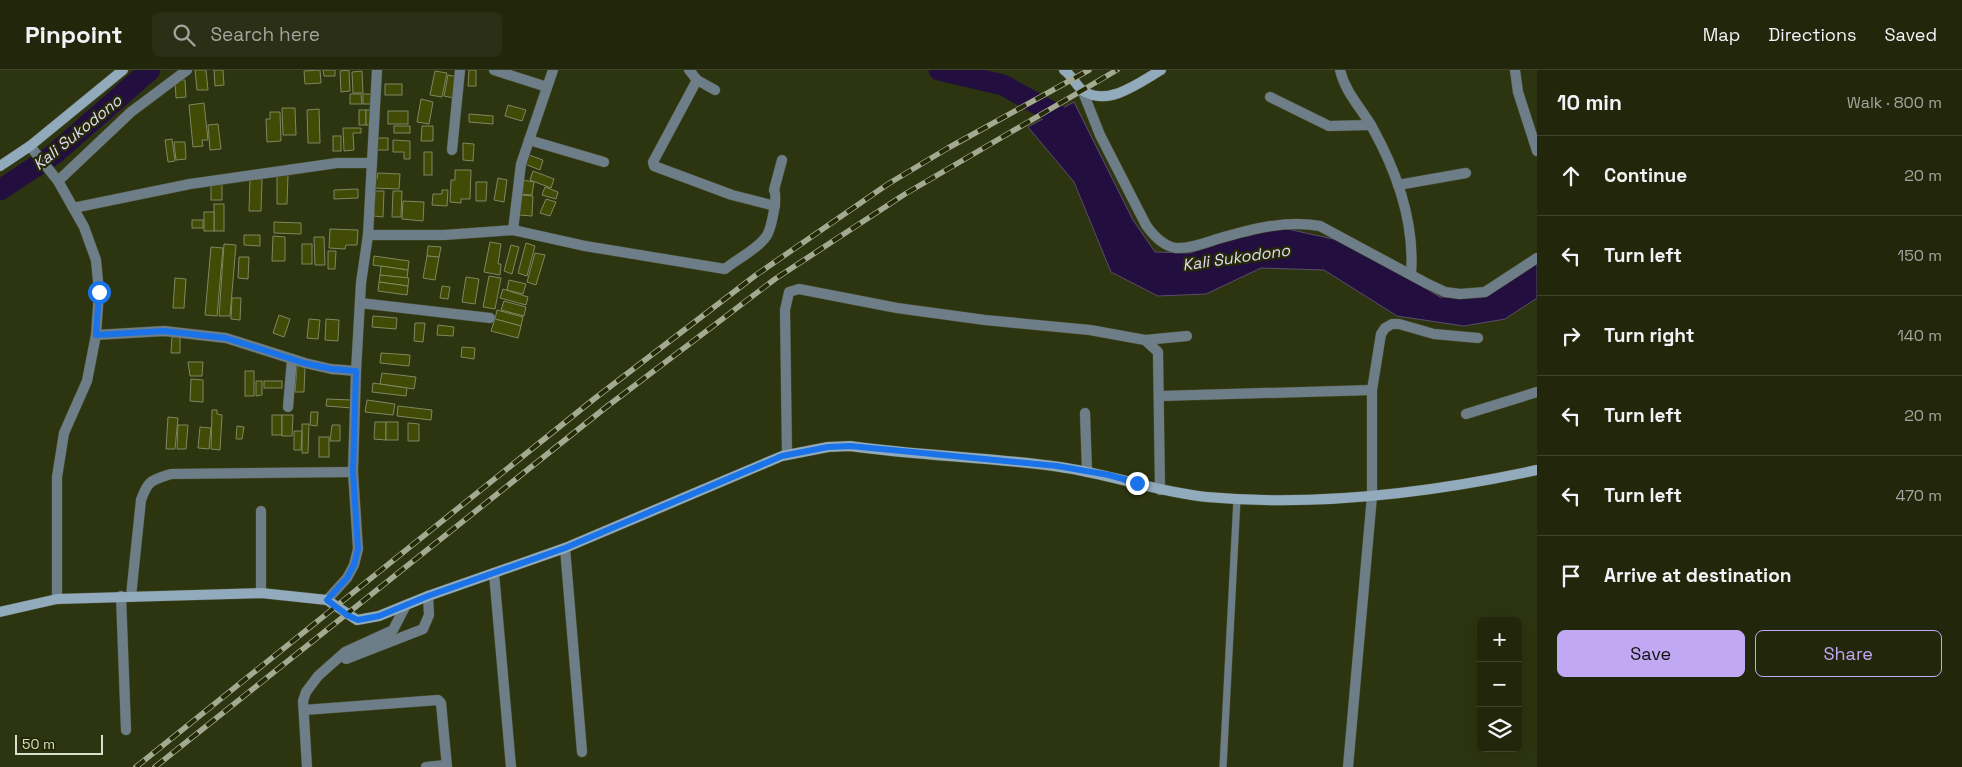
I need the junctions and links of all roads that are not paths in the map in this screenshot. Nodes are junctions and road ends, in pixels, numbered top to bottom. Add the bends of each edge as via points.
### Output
1 (122, 70) edge
2 (186, 70) edge
3 (377, 70) edge
4 (460, 70) edge
5 (494, 70) edge
6 (553, 70) edge
7 (1064, 70) edge
8 (1161, 70) edge
9 (1340, 70) edge
10 (1515, 70) edge
11 (695, 74) edge
12 (548, 86) junction
13 (715, 90) dead end
14 (1083, 92) junction
15 (1270, 96) dead end
16 (1371, 126) junction
17 (529, 140) junction
18 (33, 149) junction
19 (452, 150) dead end
20 (1537, 150) edge
21 (782, 160) dead end
22 (604, 162) dead end
23 (370, 164) junction
24 (0, 166) edge
25 (1466, 173) dead end
26 (57, 179) junction
27 (1398, 185) junction
28 (775, 206) junction
29 (73, 208) junction
30 (513, 230) junction
31 (368, 235) junction
32 (1537, 258) edge
33 (1411, 274) junction
34 (360, 303) junction
35 (490, 318) dead end
36 (96, 335) junction
37 (1187, 336) dead end
38 (1478, 338) dead end
39 (1145, 340) junction
40 (292, 359) junction
41 (356, 371) junction
42 (1372, 390) junction
43 (1537, 392) edge
44 (1160, 396) junction
45 (288, 407) dead end
46 (1085, 413) dead end
47 (1466, 414) dead end
48 (787, 455) junction
49 (1537, 470) edge
50 (1088, 471) junction
51 (353, 472) junction
52 (1160, 490) junction
53 (1372, 496) junction
54 (1237, 499) junction
55 (261, 511) dead end
56 (565, 548) junction
57 (494, 573) junction
58 (261, 593) junction
59 (126, 596) junction
60 (428, 596) junction
61 (58, 599) junction
62 (327, 600) junction
63 (406, 604) junction
64 (0, 612) edge
65 (422, 629) junction
66 (393, 630) junction
67 (331, 665) junction
68 (304, 710) junction
69 (126, 730) dead end
70 (582, 752) dead end
71 (446, 766) edge
72 (308, 767) edge
73 (426, 767) edge
74 (511, 767) edge
75 (1223, 767) edge
76 (1348, 767) edge

1 - 18 street
2 - 26 street via 131,112
3 - 23 street via 375,131
4 - 19 street
5 - 12 street
6 - 12 street
7 - 14 street
8 - 14 street via 1118,93 1094,96
9 - 16 street via 1353,99
10 - 20 street via 1518,92
11 - 13 street
11 - 28 street via 653,162 654,166 732,195
12 - 17 street
14 - 33 street via 1100,134 1146,225 1167,245 1187,247 1271,225 1302,223 1326,229
15 - 16 street via 1329,126
16 - 27 street
17 - 22 street
17 - 30 street via 521,164
18 - 24 street
18 - 26 street
21 - 28 street via 774,190 777,194
23 - 29 street via 337,164 190,184
23 - 31 street
25 - 27 street
26 - 29 street
27 - 33 street via 1412,240
28 - 30 street via 766,237 725,269 585,246
29 - 36 street via 96,260 99,292
30 - 31 street via 444,235
31 - 34 street
32 - 33 street via 1496,286 1473,295 1445,292
34 - 35 street
34 - 41 street
36 - 40 street via 164,331 226,338
36 - 61 street via 87,381 64,433 57,477
37 - 39 street
38 - 42 street via 1434,334 1392,324 1381,334
39 - 44 street via 1158,352
39 - 48 street via 1090,330 898,308 800,289 788,292 785,310
40 - 41 street
40 - 45 street
41 - 51 street
42 - 44 street
42 - 53 street
43 - 47 street
44 - 52 street
46 - 50 street
48 - 50 street via 850,446
48 - 56 street
49 - 53 street
50 - 52 street
51 - 59 street via 171,474 154,480 146,485 142,500
51 - 62 street via 358,549 347,578
52 - 54 street
53 - 54 street
53 - 76 street
54 - 75 lane
55 - 58 street
56 - 57 street
56 - 70 street
57 - 60 street
57 - 74 street
58 - 59 street
58 - 62 street
59 - 61 street
59 - 69 street
60 - 63 street
60 - 65 street via 429,615
61 - 64 street
62 - 63 street via 358,620 379,616
63 - 66 street
65 - 66 street
65 - 67 street
66 - 67 street via 345,652
67 - 68 street via 306,692
68 - 71 street via 438,700 441,703
68 - 72 street
71 - 73 street

